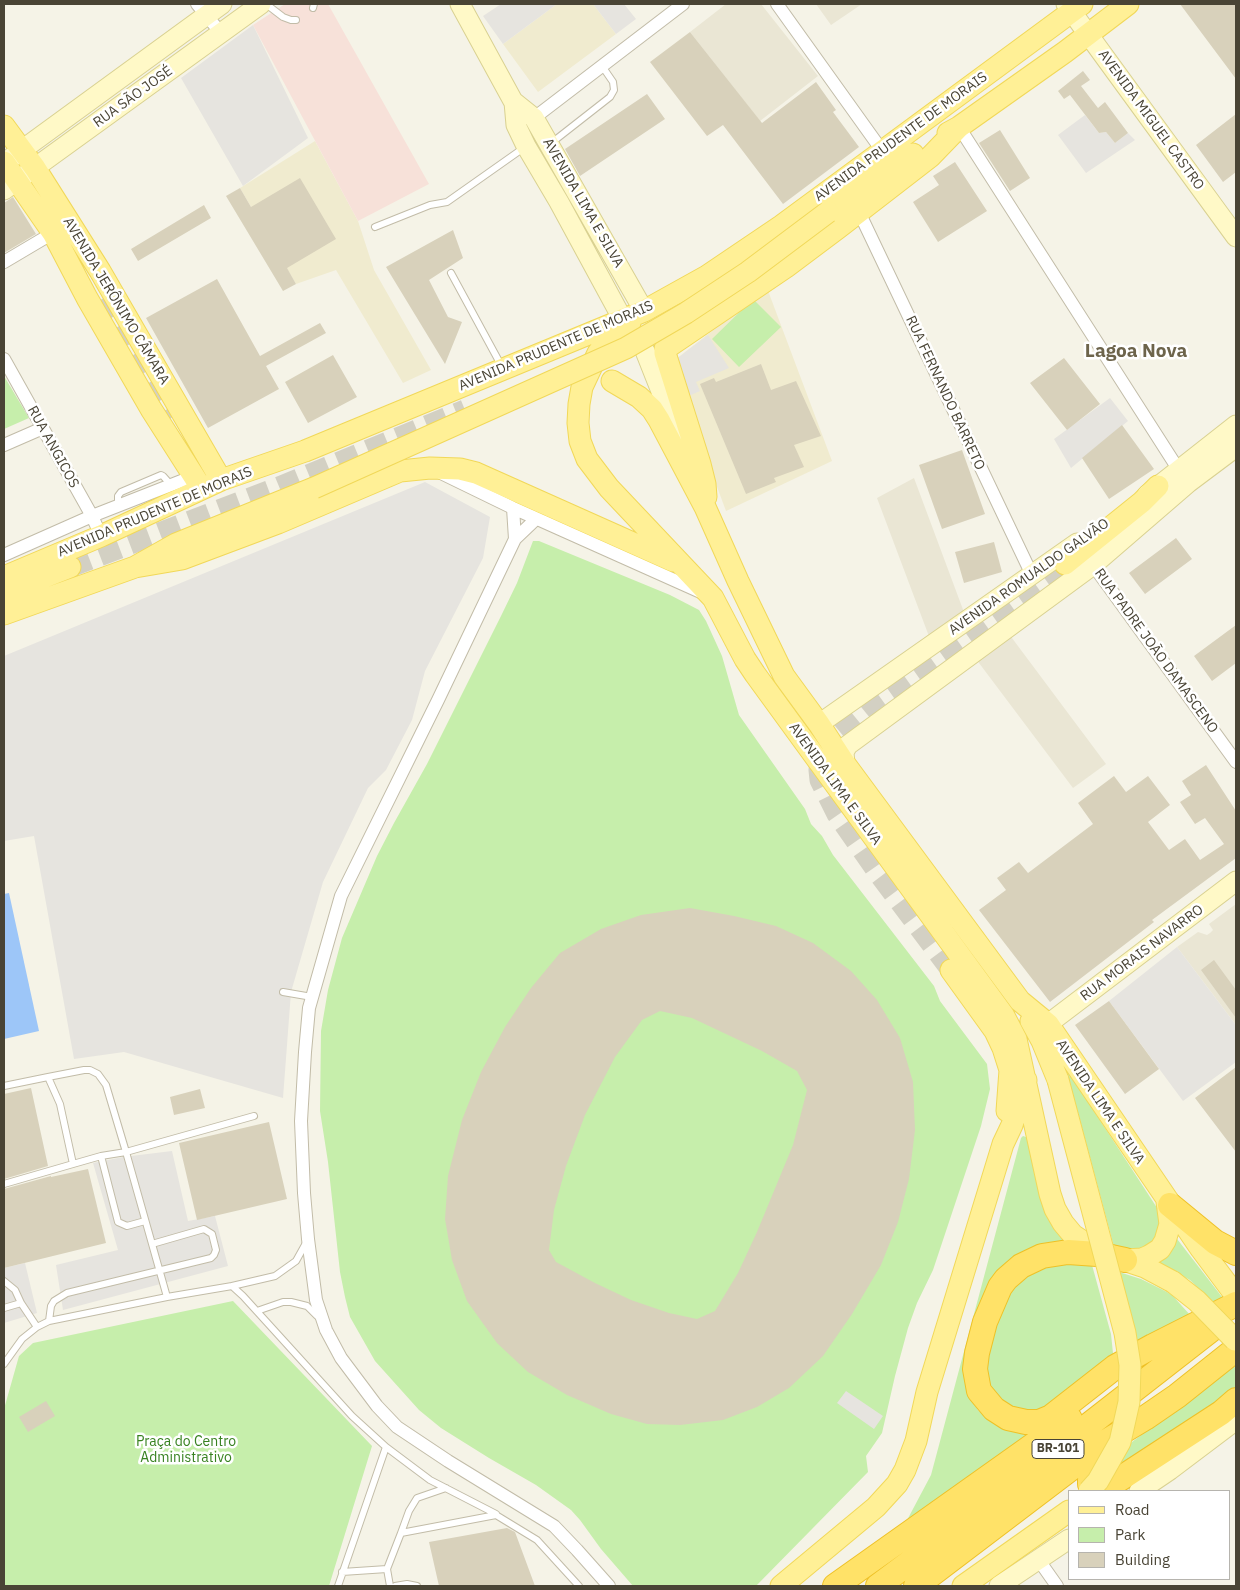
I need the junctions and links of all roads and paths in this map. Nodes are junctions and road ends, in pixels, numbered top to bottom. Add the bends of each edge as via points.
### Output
1 (222, 4) edge
2 (261, 4) edge
3 (266, 4) edge
4 (460, 4) edge
5 (683, 4) edge
6 (777, 4) edge
7 (1128, 4) edge
8 (1073, 6) edge
9 (201, 10) edge
10 (296, 20) dead end
11 (221, 33) junction
12 (1089, 35) junction
13 (602, 66) junction
14 (514, 102) junction
15 (534, 118) junction
16 (4, 126) edge
17 (960, 127) junction
18 (550, 145) junction
19 (526, 146) junction
20 (22, 150) junction
21 (883, 152) junction
22 (4, 162) edge
23 (549, 167) dead end
24 (35, 168) junction
25 (10, 185) edge
26 (859, 212) junction
27 (375, 227) dead end
28 (62, 235) junction
29 (1236, 237) edge
30 (84, 244) junction
31 (4, 262) edge
32 (82, 266) junction
33 (451, 273) dead end
34 (102, 299) tunnel mouth
35 (634, 315) junction
36 (645, 351) dead end
37 (4, 359) edge
38 (503, 369) junction
39 (612, 380) dead end
40 (1236, 425) edge
41 (43, 428) junction
42 (4, 445) edge
43 (1236, 447) edge
44 (430, 468) junction
45 (1183, 477) junction
46 (221, 480) junction
47 (198, 483) junction
48 (1158, 486) junction
49 (706, 507) junction
50 (513, 508) junction
51 (92, 516) junction
52 (536, 518) junction
53 (101, 536) junction
54 (515, 539) junction
55 (4, 555) edge
56 (1065, 564) tunnel mouth
57 (681, 565) junction
58 (1093, 565) junction
59 (70, 567) tunnel mouth
60 (136, 567) junction
61 (1032, 575) junction
62 (4, 577) edge
63 (4, 593) edge
64 (713, 598) junction
65 (4, 614) edge
66 (819, 724) junction
67 (1236, 762) edge
68 (845, 764) junction
69 (1236, 881) edge
70 (950, 970) tunnel mouth
71 (283, 992) dead end
72 (312, 997) junction
73 (1020, 1001) junction
74 (1048, 1024) junction
75 (48, 1077) junction
76 (1026, 1078) junction
77 (4, 1086) edge
78 (254, 1116) dead end
79 (1003, 1144) junction
80 (126, 1152) junction
81 (101, 1156) junction
82 (73, 1164) junction
83 (4, 1184) edge
84 (1168, 1202) junction
85 (145, 1221) junction
86 (308, 1239) junction
87 (152, 1244) junction
88 (1236, 1253) edge
89 (1125, 1260) junction
90 (159, 1271) junction
91 (4, 1281) edge
92 (232, 1286) junction
93 (1236, 1296) edge
94 (167, 1297) junction
95 (21, 1303) junction
96 (1236, 1304) edge
97 (4, 1308) edge
98 (1236, 1309) edge
99 (257, 1312) junction
100 (49, 1321) junction
101 (37, 1327) junction
102 (326, 1330) junction
103 (1236, 1343) edge
104 (4, 1364) edge
105 (1236, 1400) edge
106 (1236, 1420) edge
107 (1107, 1441) junction
108 (386, 1447) junction
109 (446, 1488) junction
110 (1089, 1490) edge
111 (1140, 1490) edge
112 (1068, 1512) edge
113 (496, 1515) junction
114 (400, 1533) junction
115 (1068, 1540) edge
116 (1038, 1559) junction
117 (387, 1569) junction
118 (342, 1572) junction
119 (1007, 1584) edge
120 (338, 1586) edge
121 (390, 1586) edge
122 (395, 1586) edge
123 (417, 1586) edge
124 (579, 1586) edge
125 (609, 1586) edge
126 (781, 1586) edge
127 (835, 1586) edge
128 (878, 1586) edge
129 (916, 1586) edge
130 (963, 1586) edge
131 (1057, 1586) edge

1 - 9 main road, RUA SÃO JOSÉ
2 - 11 main road, RUA SÃO JOSÉ
3 - 10 lane via 283,16
4 - 14 main road, AVENIDA LIMA E SILVA
5 - 13 street
6 - 21 street
7 - 12 main road, AVENIDA PRUDENTE DE MORAIS
8 - 12 main road, AVENIDA MIGUEL CASTRO
8 - 21 main road, AVENIDA PRUDENTE DE MORAIS
9 - 11 street
9 - 20 main road, RUA SÃO JOSÉ
11 - 24 main road, RUA SÃO JOSÉ
12 - 17 main road, AVENIDA PRUDENTE DE MORAIS
12 - 29 main road, AVENIDA MIGUEL CASTRO
13 - 15 street
13 - 18 lane via 613,82 614,90
14 - 15 main road, AVENIDA LIMA E SILVA
14 - 19 main road, AVENIDA LIMA E SILVA via 516,124
14 - 23 main road
15 - 18 main road, AVENIDA LIMA E SILVA
16 - 20 main road, AVENIDA JERÔNIMO CÂMARA
17 - 26 main road via 930,157
17 - 45 street
17 - 60 main road, bridge via 924,146 748,272 626,348 314,488 176,544
18 - 35 main road, AVENIDA LIMA E SILVA
19 - 27 lane via 447,202 430,205
19 - 35 main road, AVENIDA LIMA E SILVA
20 - 22 main road, RUA SÃO JOSÉ
20 - 24 main road, AVENIDA JERÔNIMO CÂMARA
21 - 35 main road, AVENIDA PRUDENTE DE MORAIS via 707,276
22 - 25 main road, AVENIDA JERÔNIMO CÂMARA
24 - 25 main road, RUA SÃO JOSÉ
24 - 28 main road, AVENIDA JERÔNIMO CÂMARA
25 - 28 main road, AVENIDA JERÔNIMO CÂMARA
26 - 49 main road via 665,349 705,484
26 - 61 street, RUA FERNANDO BARRETO
28 - 30 main road, AVENIDA JERÔNIMO CÂMARA
28 - 31 street
28 - 32 main road
28 - 47 main road, AVENIDA JERÔNIMO CÂMARA via 87,298
30 - 32 main road
30 - 46 main road, AVENIDA JERÔNIMO CÂMARA
32 - 34 main road
33 - 38 lane
35 - 38 main road, AVENIDA PRUDENTE DE MORAIS
35 - 57 main road, AVENIDA LIMA E SILVA via 593,361 578,404 580,442 587,459 610,488
36 - 49 main road
37 - 41 street, RUA ANGICOS
38 - 46 main road, AVENIDA PRUDENTE DE MORAIS via 305,451
39 - 49 main road via 652,409
40 - 45 main road, AVENIDA ROMUALDO GALVÃO
41 - 42 street
41 - 51 street, RUA ANGICOS
43 - 45 main road, AVENIDA ROMUALDO GALVÃO
44 - 50 street
44 - 57 main road via 476,473
44 - 60 main road via 400,471 278,523 182,559
45 - 48 main road, AVENIDA ROMUALDO GALVÃO
45 - 58 main road, AVENIDA ROMUALDO GALVÃO
46 - 47 main road, AVENIDA PRUDENTE DE MORAIS
47 - 51 street via 171,485
47 - 53 main road, AVENIDA PRUDENTE DE MORAIS
48 - 56 main road
48 - 61 main road, AVENIDA ROMUALDO GALVÃO
49 - 66 main road, AVENIDA LIMA E SILVA via 784,676
50 - 52 street
50 - 54 street
51 - 53 street, RUA ANGICOS
51 - 55 street
52 - 54 street
52 - 64 street
53 - 62 main road, AVENIDA PRUDENTE DE MORAIS
54 - 72 street via 341,896
57 - 64 main road, AVENIDA LIMA E SILVA
58 - 67 street, RUA PADRE JOÃO DAMASCENO
58 - 68 main road, AVENIDA ROMUALDO GALVÃO via 848,745 844,752
59 - 63 main road
60 - 65 main road
61 - 66 main road, AVENIDA ROMUALDO GALVÃO
64 - 76 main road, AVENIDA LIMA E SILVA via 745,660 1004,1016 1016,1040
66 - 68 main road, AVENIDA LIMA E SILVA
68 - 73 main road, AVENIDA LIMA E SILVA
69 - 74 main road, RUA MORAIS NAVARRO
70 - 79 main road via 1004,1048 1010,1070
71 - 72 lane
72 - 86 street via 304,1052 301,1121
73 - 74 main road, AVENIDA LIMA E SILVA
73 - 110 main road, bridge via 1058,1080 1125,1333 1130,1365 1129,1402 1120,1442
74 - 84 main road, AVENIDA LIMA E SILVA
75 - 77 lane
75 - 80 lane via 84,1070 98,1074 106,1085
75 - 82 lane via 60,1104
76 - 79 main road
76 - 89 main road, AVENIDA LIMA E SILVA via 1055,1209 1073,1235 1100,1251
78 - 80 lane
79 - 126 main road via 905,1470 876,1507
80 - 81 lane
80 - 85 lane
81 - 82 lane
81 - 85 lane via 118,1222 127,1226
82 - 83 lane
84 - 88 highway via 1215,1242
84 - 89 main road via 1170,1224 1166,1241 1149,1256
84 - 93 main road, AVENIDA LIMA E SILVA
85 - 87 lane
86 - 92 lane via 296,1261 275,1276
86 - 102 street via 316,1300
87 - 90 lane
87 - 90 lane via 204,1229 212,1234 216,1250 211,1258
89 - 96 highway via 1068,1252 1042,1256 1021,1266 1006,1279 988,1316 975,1369 980,1392 994,1409 1008,1418 1026,1422 1039,1422 1051,1417 1115,1368
89 - 103 main road, AVENIDA LIMA E SILVA, bridge via 1173,1282 1196,1300
90 - 94 lane
90 - 100 lane via 67,1293 54,1301
91 - 95 lane via 16,1290
92 - 94 lane
92 - 99 lane
94 - 100 lane
95 - 97 lane
95 - 101 lane
98 - 127 highway via 1134,1372
98 - 128 highway, BR-101
99 - 102 lane via 284,1302 307,1306 316,1313
99 - 108 lane via 352,1416
100 - 101 lane
101 - 104 lane via 22,1339
102 - 125 street via 340,1358 397,1427 554,1526
103 - 107 highway, BR-101 via 1161,1407
105 - 107 highway via 1106,1488 1097,1489 1090,1480
106 - 111 main road
107 - 129 highway, BR-101
108 - 109 lane
108 - 118 lane
109 - 113 lane
109 - 114 lane via 417,1498
112 - 130 main road
113 - 114 lane
113 - 124 lane via 537,1540
114 - 117 lane
115 - 116 main road
116 - 119 main road
116 - 131 street
117 - 118 lane
117 - 121 lane
118 - 120 lane
122 - 123 lane

